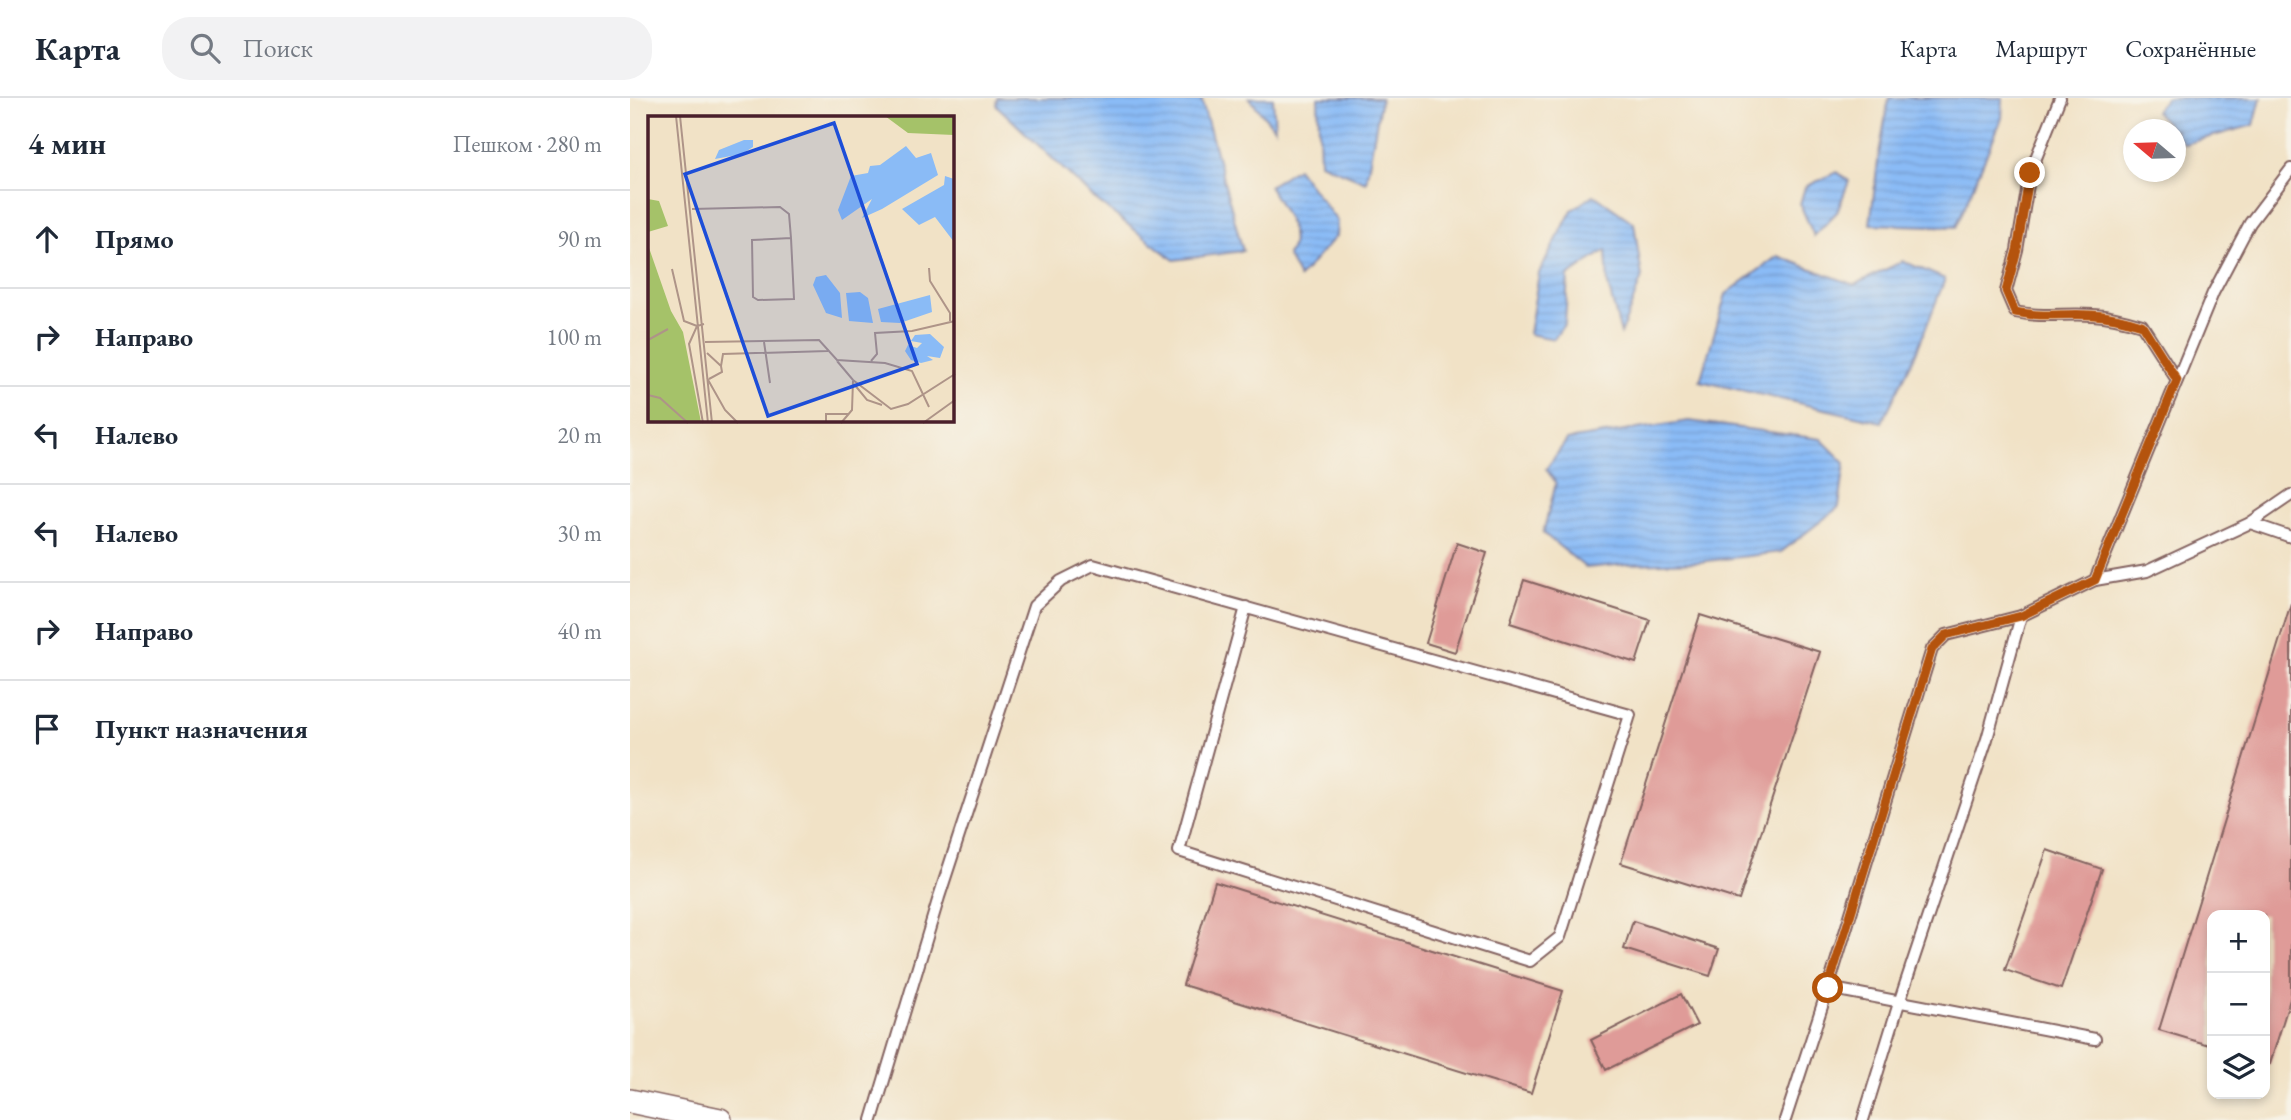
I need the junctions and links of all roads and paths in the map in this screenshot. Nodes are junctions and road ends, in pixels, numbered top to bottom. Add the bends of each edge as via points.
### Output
1 (2060, 98) edge
2 (2291, 169) edge
3 (2177, 380) junction
4 (2291, 495) edge
5 (2250, 523) junction
6 (2291, 528) edge
7 (2273, 531) junction
8 (2291, 537) edge
9 (2095, 580) junction
10 (1246, 607) junction
11 (2021, 616) junction
12 (1828, 988) junction
13 (1899, 1003) junction
14 (2095, 1039) dead end
15 (630, 1101) edge
16 (720, 1120) edge
17 (872, 1120) edge
18 (1785, 1120) edge
19 (1863, 1120) edge

1 - 3 lane via 2030,173 2006,291 2015,312 2037,317 2117,317 2142,325
2 - 3 lane via 2250,223 2213,293
3 - 9 lane
4 - 5 lane
5 - 7 lane
5 - 9 lane via 2147,570
6 - 7 lane
7 - 8 lane
9 - 11 lane
10 - 10 lane via 1630,715 1560,937 1530,961 1179,851
10 - 17 lane via 1093,565 1060,582 1034,606
11 - 12 lane via 1946,635 1932,649
11 - 13 lane via 1987,739
12 - 13 lane
12 - 18 lane
13 - 14 lane
13 - 19 lane
15 - 16 street

